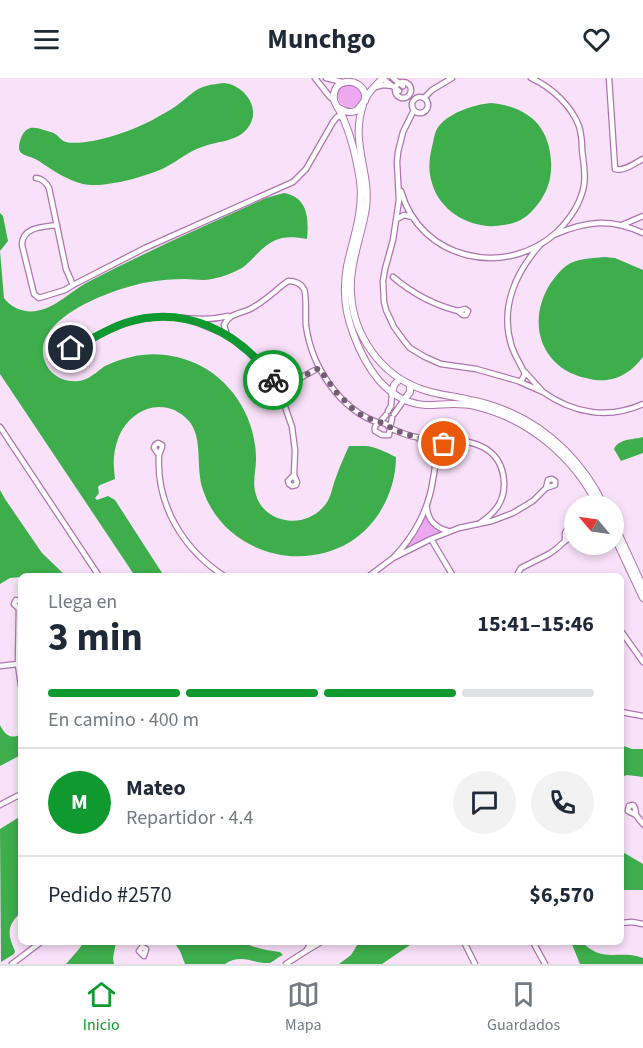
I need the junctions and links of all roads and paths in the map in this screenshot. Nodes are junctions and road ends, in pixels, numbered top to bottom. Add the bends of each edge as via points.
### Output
1 (315, 78) edge
2 (326, 78) edge
3 (382, 78) edge
4 (452, 78) edge
5 (531, 78) edge
6 (609, 78) edge
7 (351, 79) edge
8 (342, 82) junction
9 (398, 85) edge
10 (375, 87) junction
11 (409, 95) junction
12 (418, 97) junction
13 (424, 98) junction
14 (364, 103) junction
15 (412, 103) junction
16 (336, 104) junction
17 (414, 110) junction
18 (345, 121) junction
19 (333, 122) junction
20 (643, 159) edge
21 (36, 178) dead end
22 (399, 183) junction
23 (408, 208) junction
24 (398, 209) junction
25 (642, 216) edge
26 (413, 217) junction
27 (570, 217) junction
28 (397, 219) junction
29 (57, 225) junction
30 (622, 225) junction
31 (576, 226) junction
32 (567, 227) junction
33 (642, 232) edge
34 (540, 245) junction
35 (524, 252) junction
36 (514, 256) junction
37 (529, 258) junction
38 (523, 266) junction
39 (385, 269) junction
40 (393, 278) junction
41 (383, 281) junction
42 (73, 285) junction
43 (458, 310) dead end
44 (231, 316) junction
45 (189, 319) junction
46 (227, 335) junction
47 (80, 347) dead end
48 (319, 368) junction
49 (524, 371) junction
50 (400, 379) junction
51 (518, 381) junction
52 (410, 385) junction
53 (279, 389) junction
54 (543, 392) junction
55 (392, 394) junction
56 (404, 400) junction
57 (643, 404) edge
58 (388, 411) junction
59 (395, 413) junction
60 (364, 417) junction
61 (379, 423) junction
62 (0, 427) edge
63 (390, 428) junction
64 (375, 431) junction
65 (404, 434) junction
66 (388, 436) junction
67 (418, 438) junction
68 (451, 440) junction
69 (159, 455) dead end
70 (435, 460) junction
71 (294, 474) dead end
72 (546, 488) dead end
73 (592, 495) edge
74 (598, 495) edge
75 (501, 503) junction
76 (427, 505) junction
77 (513, 513) junction
78 (480, 523) junction
79 (448, 531) junction
80 (431, 539) junction
81 (564, 542) edge
82 (624, 546) edge
83 (623, 555) edge
84 (393, 558) junction
85 (97, 573) edge
86 (220, 573) edge
87 (373, 573) edge
88 (451, 573) edge
89 (518, 573) edge
90 (643, 587) edge
91 (643, 598) edge
92 (624, 635) edge
93 (643, 662) edge
94 (18, 664) edge
95 (0, 666) edge
96 (624, 713) edge
97 (643, 716) edge
98 (18, 796) edge
99 (0, 805) edge
100 (636, 815) dead end
101 (643, 824) edge
102 (624, 923) edge
103 (643, 924) edge
104 (37, 945) edge
105 (310, 945) edge
106 (316, 945) edge
107 (466, 945) edge
108 (534, 945) edge
109 (306, 951) junction
110 (144, 956) dead end
111 (12, 964) edge
112 (147, 964) edge
113 (286, 964) edge
114 (476, 964) edge
115 (545, 964) edge

1 - 16 street
2 - 8 street
3 - 9 street
3 - 10 street
4 - 13 street
5 - 27 street via 560,99 579,128 584,186
6 - 20 street via 615,169
7 - 8 street
7 - 14 street via 362,85
8 - 16 street via 335,91
9 - 10 street
9 - 11 street
9 - 11 street via 403,82 410,87
9 - 11 street via 397,95
10 - 14 street
11 - 12 street
11 - 15 street
12 - 13 street
12 - 15 street
13 - 17 street via 426,110
14 - 16 street via 349,112
14 - 50 street via 358,141 367,202 353,264 352,304 368,347
15 - 17 street
16 - 18 street
16 - 19 street
17 - 22 street via 398,152
18 - 19 street via 340,116
18 - 55 street via 362,197 347,267 347,309 364,358
19 - 42 street via 306,169 293,182
21 - 29 street via 48,185
22 - 23 street
22 - 24 street
23 - 24 street
23 - 26 street
24 - 28 street
25 - 30 street
25 - 33 street
26 - 28 street via 404,215
26 - 36 street via 432,238 459,253 491,259
27 - 31 street
27 - 32 street
28 - 39 street
29 - 42 street
29 - 42 street via 28,231 22,240 34,294 39,298
30 - 31 street via 602,222
30 - 33 street
31 - 32 street
32 - 34 street
34 - 35 street
34 - 37 street
35 - 36 street
35 - 37 street
36 - 38 street
37 - 38 street
38 - 49 street via 510,297 507,323 511,346
39 - 40 street
39 - 41 street
40 - 41 street
40 - 43 street via 422,298
41 - 51 street via 390,319 410,348 441,364
44 - 45 street
44 - 46 street via 224,325
44 - 48 street via 270,297 288,281 296,281 305,291 307,329
45 - 46 street
45 - 47 street via 134,320 109,329
46 - 53 street via 252,355
48 - 53 street
48 - 60 street via 335,391
49 - 51 street
49 - 54 street
50 - 52 street
50 - 55 street
51 - 54 street
52 - 56 street
52 - 74 street via 488,405 533,425 557,442 581,468
53 - 71 street via 292,427
54 - 57 street via 572,408 597,413
55 - 56 street
55 - 58 street
56 - 59 street
56 - 73 street via 424,405 476,406 519,423 551,444
58 - 59 street
58 - 61 street
59 - 63 street
60 - 61 street
60 - 64 street
61 - 63 street
61 - 64 street
62 - 85 street
63 - 65 street
63 - 66 street
64 - 66 street
65 - 66 street
65 - 67 street
67 - 68 street
67 - 70 street
68 - 70 street via 440,447
68 - 75 street via 478,444 495,456 504,478
69 - 86 street via 162,493 172,519 189,546
70 - 76 street
72 - 77 street
75 - 77 street via 504,511
75 - 78 street
76 - 79 street via 432,523
76 - 84 street
77 - 78 street
78 - 79 street
79 - 80 street
80 - 84 street
80 - 88 street
81 - 89 street
82 - 90 street
83 - 91 street
84 - 87 street
92 - 93 street
94 - 95 street
96 - 97 street
98 - 99 street
100 - 101 street
102 - 103 street
104 - 111 street
105 - 109 street
106 - 109 street
107 - 114 street
108 - 115 street
109 - 113 street
110 - 112 street

